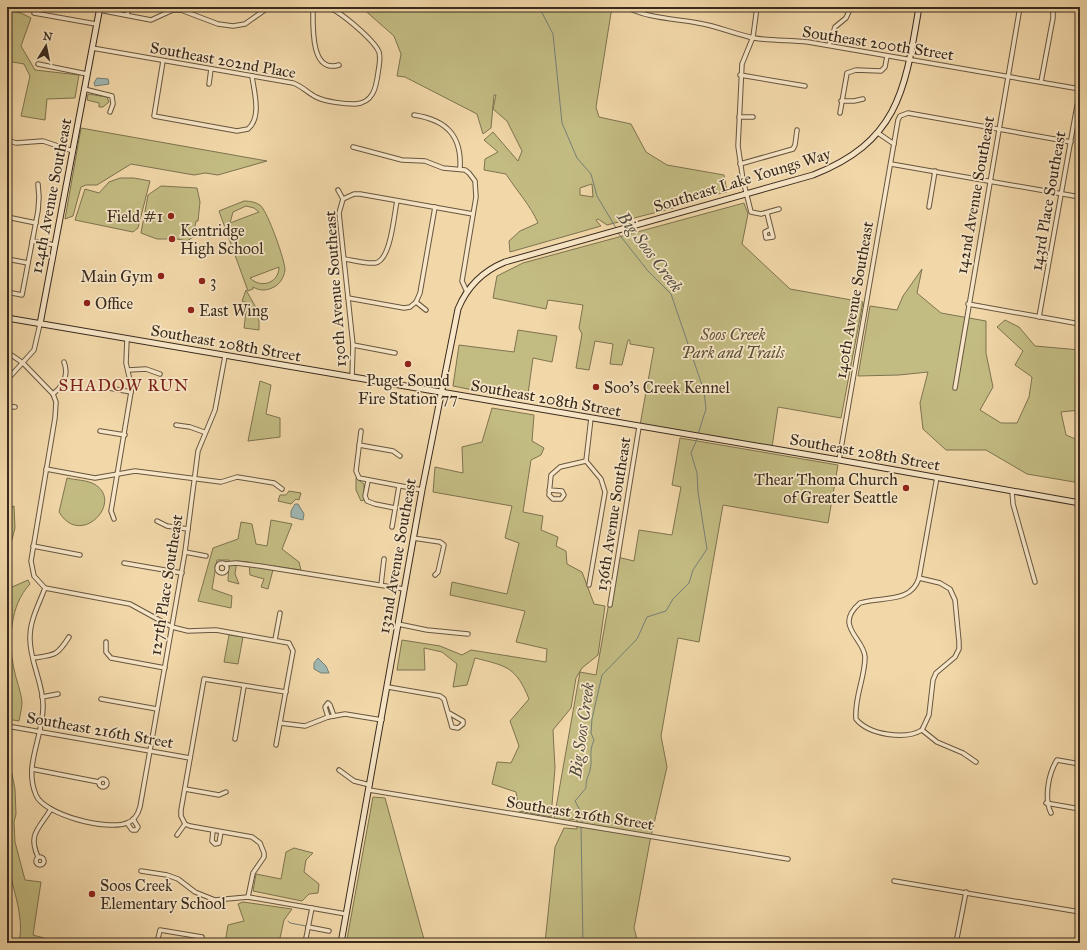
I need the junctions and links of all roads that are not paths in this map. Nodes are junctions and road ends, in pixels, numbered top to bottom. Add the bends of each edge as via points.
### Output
1 (129, 7) edge
2 (269, 7) edge
3 (313, 7) edge
4 (327, 7) edge
5 (627, 7) edge
6 (757, 7) edge
7 (851, 7) edge
8 (919, 7) edge
9 (1020, 7) edge
10 (1051, 7) edge
11 (99, 9) edge
12 (34, 13) dead end
13 (127, 15) junction
14 (96, 24) junction
15 (753, 37) junction
16 (829, 45) junction
17 (92, 48) junction
18 (887, 56) junction
19 (910, 60) junction
20 (163, 61) junction
21 (38, 64) dead end
22 (339, 65) dead end
23 (211, 69) junction
24 (87, 74) junction
25 (740, 75) junction
26 (252, 76) junction
27 (1008, 76) junction
28 (1042, 82) junction
29 (209, 84) dead end
30 (806, 86) dead end
31 (84, 89) junction
32 (1080, 89) edge
33 (863, 99) dead end
34 (841, 101) junction
35 (110, 112) dead end
36 (840, 113) dead end
37 (414, 115) dead end
38 (739, 117) junction
39 (753, 117) dead end
40 (796, 130) dead end
41 (999, 130) junction
42 (878, 133) junction
43 (7, 140) edge
44 (1071, 142) junction
45 (894, 144) junction
46 (353, 147) dead end
47 (73, 151) junction
48 (740, 164) junction
49 (891, 164) junction
50 (460, 169) junction
51 (935, 171) junction
52 (990, 181) junction
53 (38, 184) dead end
54 (338, 190) dead end
55 (746, 194) junction
56 (1061, 194) junction
57 (1080, 197) edge
58 (343, 199) junction
59 (397, 201) junction
60 (435, 207) junction
61 (929, 207) dead end
62 (780, 209) dead end
63 (767, 213) junction
64 (473, 214) junction
65 (7, 217) edge
66 (36, 223) junction
67 (771, 229) dead end
68 (32, 241) junction
69 (55, 245) junction
70 (7, 259) edge
71 (344, 259) junction
72 (28, 263) junction
73 (7, 292) edge
74 (467, 292) junction
75 (348, 298) junction
76 (416, 302) junction
77 (968, 304) junction
78 (426, 310) dead end
79 (1040, 317) junction
80 (7, 318) edge
81 (40, 324) junction
82 (1080, 324) edge
83 (127, 339) junction
84 (353, 345) junction
85 (7, 352) edge
86 (395, 353) dead end
87 (225, 356) junction
88 (64, 362) dead end
89 (23, 363) junction
90 (128, 370) junction
91 (160, 374) dead end
92 (352, 378) junction
93 (7, 380) edge
94 (109, 388) dead end
95 (955, 388) dead end
96 (131, 392) junction
97 (441, 393) junction
98 (53, 394) junction
99 (7, 406) edge
100 (15, 408) dead end
101 (591, 418) junction
102 (176, 425) dead end
103 (639, 427) junction
104 (100, 431) dead end
105 (361, 431) dead end
106 (204, 432) junction
107 (124, 435) junction
108 (359, 445) junction
109 (400, 456) dead end
110 (839, 460) junction
111 (586, 461) junction
112 (46, 469) junction
113 (117, 473) junction
114 (937, 477) junction
115 (194, 478) junction
116 (368, 480) junction
117 (399, 486) junction
118 (282, 489) dead end
119 (422, 490) junction
120 (548, 490) dead end
121 (1012, 491) junction
122 (1080, 503) edge
123 (395, 508) junction
124 (114, 519) dead end
125 (158, 521) dead end
126 (392, 527) dead end
127 (188, 529) junction
128 (413, 538) junction
129 (33, 546) junction
130 (185, 552) junction
131 (80, 555) dead end
132 (206, 556) dead end
133 (384, 559) dead end
134 (124, 563) dead end
135 (225, 564) dead end
136 (182, 573) junction
137 (435, 575) dead end
138 (920, 578) junction
139 (1035, 582) dead end
140 (381, 586) junction
141 (589, 586) dead end
142 (45, 588) junction
143 (404, 589) junction
144 (610, 605) dead end
145 (280, 613) dead end
146 (398, 624) junction
147 (172, 627) junction
148 (468, 634) dead end
149 (69, 637) dead end
150 (275, 640) junction
151 (106, 642) dead end
152 (33, 658) junction
153 (165, 668) junction
154 (244, 686) junction
155 (388, 687) junction
156 (286, 692) junction
157 (58, 694) dead end
158 (42, 697) junction
159 (101, 699) dead end
160 (157, 709) junction
161 (448, 713) junction
162 (334, 716) junction
163 (328, 717) junction
164 (382, 720) junction
165 (280, 723) junction
166 (7, 726) edge
167 (922, 730) junction
168 (40, 731) junction
169 (235, 739) dead end
170 (276, 745) dead end
171 (150, 751) junction
172 (190, 758) junction
173 (976, 762) dead end
174 (1080, 764) edge
175 (32, 769) junction
176 (339, 770) dead end
177 (99, 782) dead end
178 (370, 788) junction
179 (185, 789) junction
180 (226, 792) dead end
181 (1046, 803) junction
182 (51, 809) junction
183 (1080, 809) edge
184 (1051, 813) dead end
185 (185, 824) junction
186 (213, 831) junction
187 (221, 832) junction
188 (177, 835) dead end
189 (38, 857) dead end
190 (788, 859) dead end
191 (141, 871) dead end
192 (894, 881) dead end
193 (966, 892) junction
194 (248, 897) junction
195 (312, 908) junction
196 (1080, 912) edge
197 (346, 914) junction
198 (308, 927) junction
199 (329, 931) dead end
200 (157, 943) edge
201 (201, 943) edge
202 (305, 943) edge
203 (341, 943) edge
204 (956, 943) edge

1 - 13 street
2 - 13 street via 245,24 233,26 218,24 181,10 173,10 151,20
3 - 22 street via 317,55 325,64
4 - 26 street, Southeast 202nd Place via 333,8 343,16 372,42 380,53 376,85 370,98 354,104 323,99 293,83
5 - 15 street, Southeast 200th Street via 640,13 709,25
6 - 15 street
7 - 16 street via 846,18 835,27
8 - 19 main road
9 - 27 street, 142nd Avenue Southeast
10 - 28 street via 1053,18
11 - 13 street
11 - 14 main road, 124th Avenue Southeast
12 - 14 street
14 - 17 main road, 124th Avenue Southeast
15 - 16 street, Southeast 200th Street via 778,42
15 - 25 street
16 - 18 street, Southeast 200th Street
17 - 20 street, Southeast 202nd Place
17 - 24 main road, 124th Avenue Southeast
18 - 19 street, Southeast 200th Street
18 - 34 street via 885,67 881,71 856,70 847,73
19 - 27 street, Southeast 200th Street
19 - 42 main road, Southeast Lake Youngs Way via 896,106
20 - 23 street, Southeast 202nd Place
20 - 26 street via 154,116 237,131 251,127 256,117
21 - 24 street
23 - 26 street, Southeast 202nd Place
23 - 29 street
24 - 31 main road, 124th Avenue Southeast
25 - 30 street
25 - 38 street
27 - 28 street, Southeast 200th Street
27 - 41 street, 142nd Avenue Southeast
28 - 32 street, Southeast 200th Street
31 - 35 street via 112,96
31 - 47 main road, 124th Avenue Southeast
32 - 44 street, 143rd Place Southeast
33 - 34 street
34 - 36 street
37 - 50 street via 428,117 449,130 460,148
38 - 39 street
38 - 48 street
40 - 48 street via 795,146 792,149
41 - 44 street
41 - 45 street, 140th Avenue Southeast via 904,113 898,120
41 - 52 street, 142nd Avenue Southeast
42 - 45 street
42 - 55 main road, Southeast Lake Youngs Way via 857,153 839,164 813,175
43 - 47 street via 16,143 42,141
44 - 56 street, 143rd Place Southeast
45 - 49 street, 140th Avenue Southeast
46 - 50 street via 402,160 424,161 443,168
47 - 69 main road, 124th Avenue Southeast
48 - 55 street
49 - 51 street
49 - 110 street, 140th Avenue Southeast
50 - 64 street via 470,173 476,186
51 - 52 street
51 - 61 street
52 - 56 street
52 - 77 street, 142nd Avenue Southeast
53 - 66 street
54 - 58 street
55 - 63 street via 751,212
55 - 74 main road, Southeast Lake Youngs Way via 505,262 486,271
56 - 57 street
56 - 79 street, 143rd Place Southeast
58 - 59 street via 360,194
58 - 71 street, 130th Avenue Southeast via 339,213
59 - 60 street
59 - 71 street via 387,250 381,260 374,263
60 - 64 street
60 - 76 street via 420,294
62 - 63 street
63 - 67 street
64 - 74 street via 462,281
65 - 66 street
66 - 68 street
68 - 69 street
68 - 72 street
69 - 81 main road, 124th Avenue Southeast
70 - 72 street
71 - 75 street, 130th Avenue Southeast
72 - 73 street via 22,295
74 - 97 main road, 132nd Avenue Southeast via 458,309
75 - 76 street via 404,308
75 - 84 street, 130th Avenue Southeast
76 - 78 street
77 - 79 street
77 - 95 street, 142nd Avenue Southeast
79 - 82 street
80 - 81 main road, Southeast 208th Street
81 - 83 main road, Southeast 208th Street
81 - 89 street, 124th Avenue Southeast via 34,350
83 - 87 main road, Southeast 208th Street
83 - 90 street via 125,355
84 - 86 street
84 - 92 street, 130th Avenue Southeast
85 - 89 street
87 - 92 main road, Southeast 208th Street
87 - 106 street, 127th Place Southeast via 215,410
88 - 98 street via 64,381
89 - 93 street, 124th Avenue Southeast
89 - 98 street
90 - 91 street via 146,369
90 - 96 street
92 - 97 main road, Southeast 208th Street
94 - 96 street
96 - 107 street
97 - 101 main road, Southeast 208th Street
97 - 119 main road, 132nd Avenue Southeast
98 - 112 street via 56,414
99 - 100 street
101 - 103 main road, Southeast 208th Street
101 - 111 street
102 - 106 street
103 - 110 main road, Southeast 208th Street
103 - 144 street, 136th Avenue Southeast
104 - 107 street
105 - 108 street
106 - 115 street, 127th Place Southeast
107 - 113 street
108 - 109 street via 393,451
108 - 116 street via 358,476
110 - 114 main road, Southeast 208th Street
111 - 120 street via 555,470 550,477
111 - 141 street via 600,479 605,492
112 - 113 street via 95,478
112 - 129 street
113 - 115 street via 135,471
113 - 124 street via 111,511
114 - 121 main road, Southeast 208th Street
114 - 138 street
115 - 118 street via 220,482 237,477 274,483
115 - 127 street, 127th Place Southeast
116 - 117 street
116 - 123 street via 365,496 367,500
117 - 119 street
117 - 123 street
119 - 128 main road, 132nd Avenue Southeast
121 - 122 main road, Southeast 208th Street
121 - 139 street
123 - 126 street
125 - 127 street via 167,526
127 - 130 street, 127th Place Southeast
128 - 137 street via 440,542 444,545 438,572
128 - 143 main road, 132nd Avenue Southeast
129 - 131 street
129 - 142 street via 31,568 37,581
130 - 132 street
130 - 136 street, 127th Place Southeast
133 - 140 street
134 - 136 street
135 - 140 street via 260,566
136 - 147 street, 127th Place Southeast
138 - 167 street via 940,583 950,589 960,642 955,657 936,673 928,715
138 - 167 street via 915,588 906,595 860,602 852,614 850,629 865,657 856,719 860,724 883,733 911,734
140 - 143 street
142 - 147 street via 130,604
142 - 152 street via 31,625
143 - 146 main road, 132nd Avenue Southeast
145 - 150 street
146 - 148 street
146 - 155 main road, 132nd Avenue Southeast
147 - 150 street via 188,631 216,630
147 - 153 street, 127th Place Southeast
149 - 152 street via 60,651 54,655
150 - 156 street via 291,644 293,651
151 - 153 street via 106,652 111,658
152 - 158 street
153 - 160 street, 127th Place Southeast
154 - 156 street
154 - 169 street
154 - 172 street via 204,679
155 - 161 street via 440,696
155 - 164 main road, 132nd Avenue Southeast
156 - 165 street
157 - 158 street
158 - 168 street
159 - 160 street
160 - 171 street, 127th Place Southeast
161 - 161 street via 452,727 458,728 463,724 458,717
162 - 163 street
162 - 163 street via 328,703 325,707
162 - 164 street via 352,714
163 - 165 street via 305,726
164 - 178 main road, 132nd Avenue Southeast
165 - 170 street
166 - 168 street, Southeast 216th Street
167 - 173 street via 937,742 963,753
168 - 171 street, Southeast 216th Street
168 - 175 street
171 - 172 street, Southeast 216th Street
171 - 182 street, 127th Place Southeast via 140,807 130,821 115,826 62,815
172 - 179 street
174 - 181 street via 1057,760 1053,767
175 - 177 street
175 - 182 street via 33,786 38,800
176 - 178 street, Southeast 216th Street
178 - 190 street, Southeast 216th Street
178 - 197 main road, 132nd Avenue Southeast
179 - 180 street via 219,795
179 - 185 street via 181,810
181 - 183 street
181 - 184 street
182 - 189 street via 33,838
185 - 186 street
185 - 188 street
186 - 187 street
186 - 187 street via 212,841 215,844 218,843
187 - 194 street via 257,840 263,848 264,853 253,873
191 - 194 street via 167,875 215,900
192 - 193 street
193 - 196 street
193 - 204 street
194 - 195 street
195 - 197 street
195 - 198 street
197 - 203 main road, 132nd Avenue Southeast
198 - 199 street
198 - 202 street
200 - 201 street via 160,930 202,937

